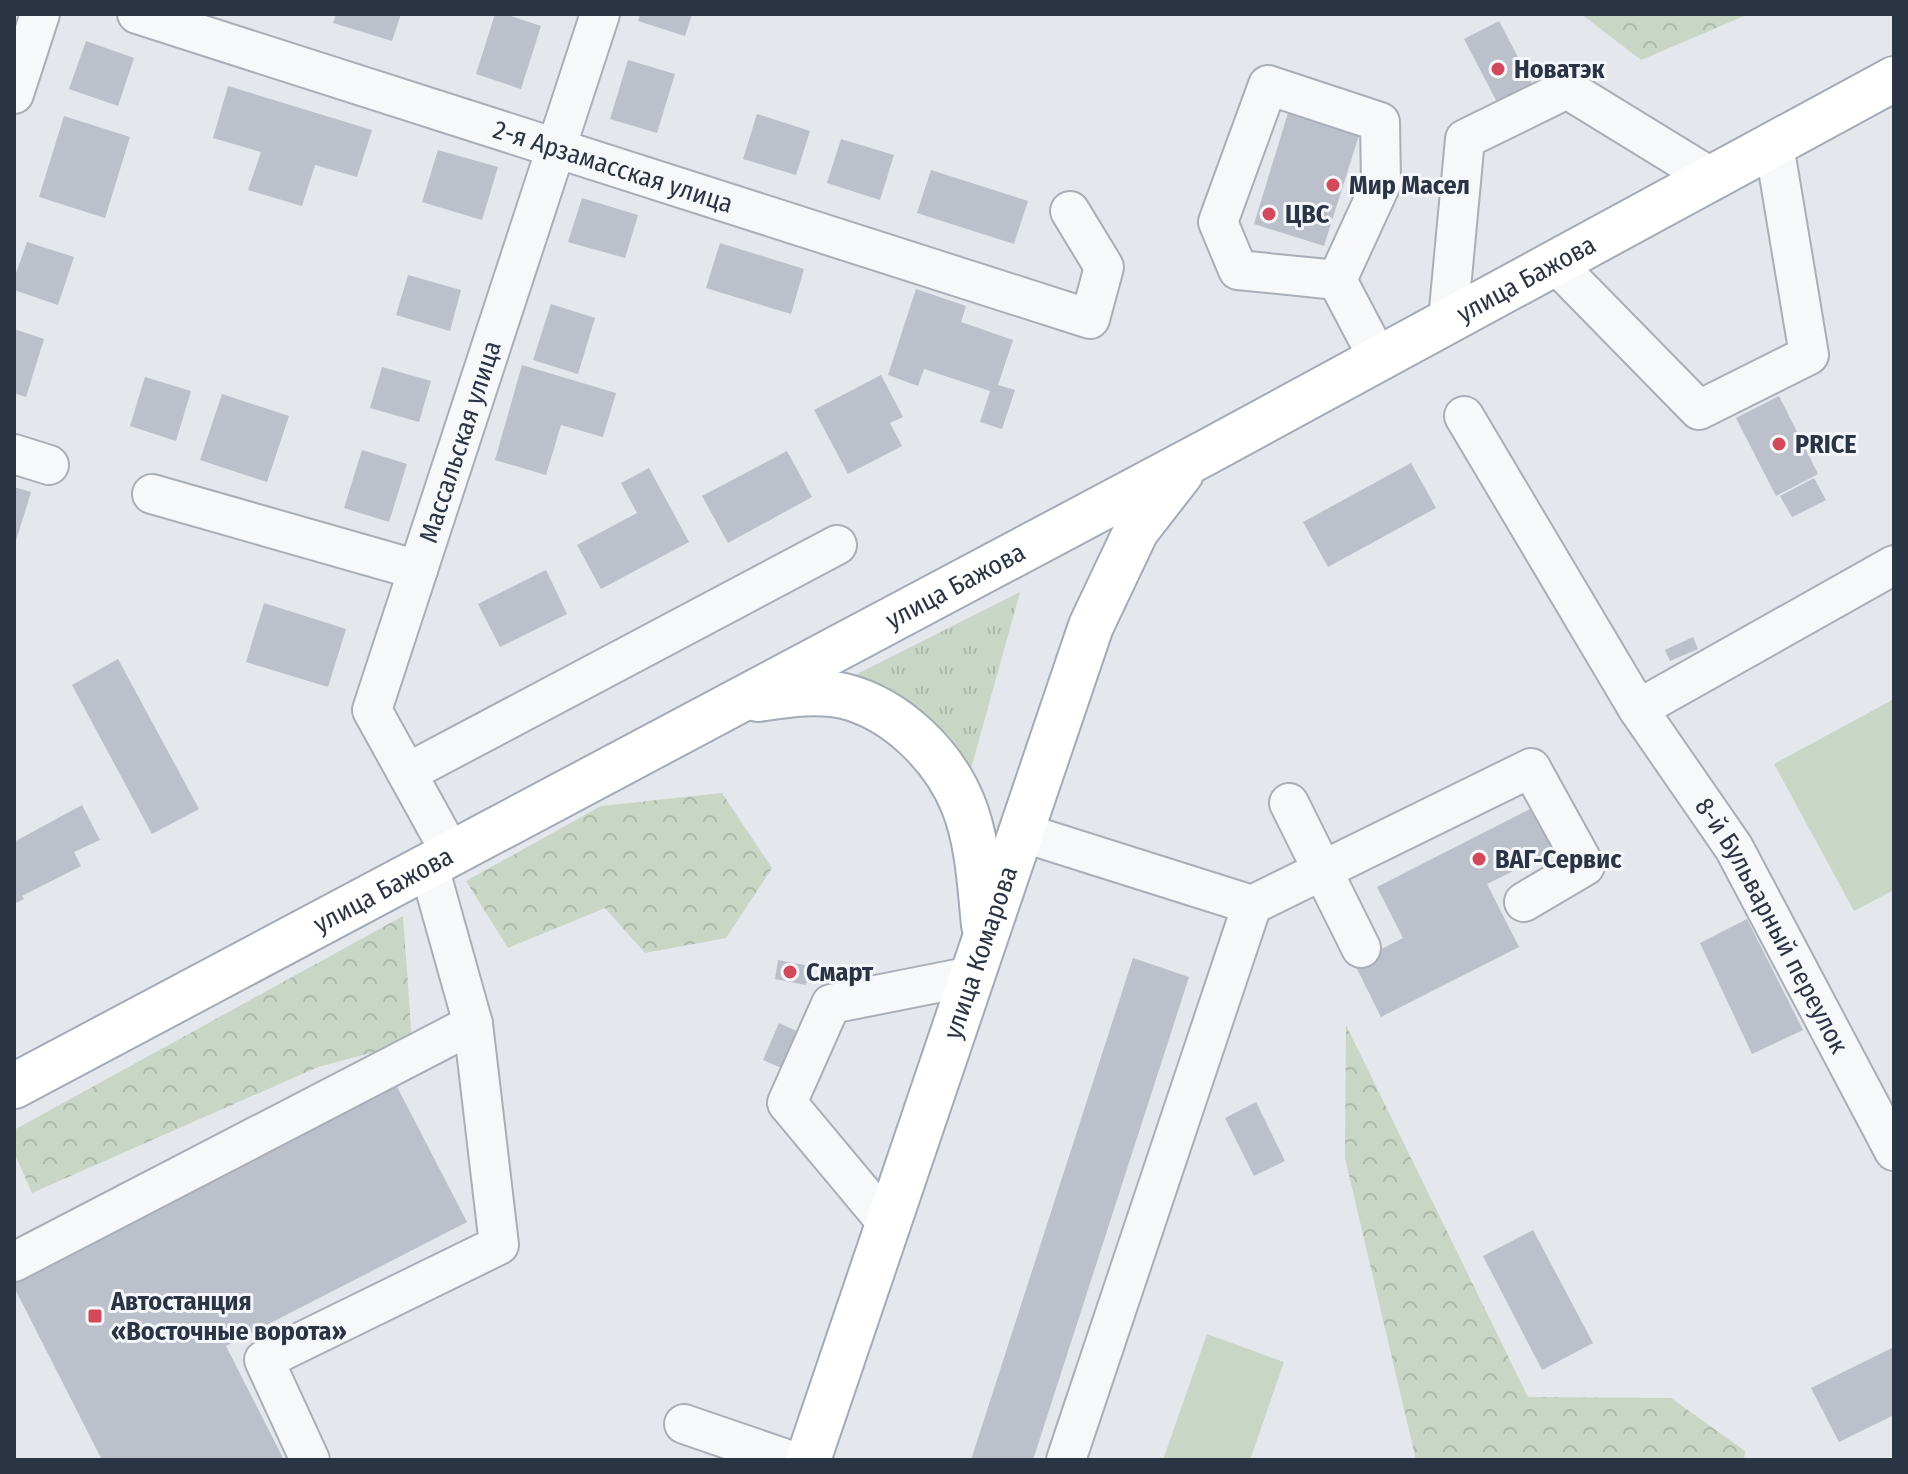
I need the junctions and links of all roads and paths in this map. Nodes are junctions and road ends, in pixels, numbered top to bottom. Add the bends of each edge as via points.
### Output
1 (40, 14) edge
2 (137, 14) edge
3 (600, 14) edge
4 (1894, 79) edge
5 (14, 94) edge
6 (1774, 145) junction
7 (556, 148) junction
8 (1712, 178) junction
9 (1070, 211) dead end
10 (1555, 263) junction
11 (1337, 280) junction
12 (1448, 320) junction
13 (1378, 358) junction
14 (1464, 416) dead end
15 (1190, 461) junction
16 (152, 494) dead end
17 (837, 545) dead end
18 (1894, 565) edge
19 (418, 570) junction
20 (736, 703) junction
21 (1638, 709) junction
22 (407, 773) junction
23 (1289, 803) dead end
24 (1021, 832) junction
25 (441, 861) junction
26 (1322, 871) junction
27 (1524, 902) dead end
28 (1252, 905) junction
29 (1361, 948) dead end
30 (978, 956) junction
31 (473, 1024) junction
32 (14, 1086) edge
33 (1894, 1151) edge
34 (888, 1224) junction
35 (14, 1262) edge
36 (684, 1424) dead end
37 (310, 1460) edge
38 (789, 1460) edge
39 (808, 1460) edge
40 (1066, 1460) edge

1 - 5 street
2 - 7 street, 2-я Арзамасская улица
3 - 7 street, Массальская улица
4 - 6 main road, улица Бажова
6 - 8 main road, улица Бажова
6 - 10 street via 1809,355 1699,410
7 - 9 street, 2-я Арзамасская улица via 1090,319 1104,267
7 - 19 street, Массальская улица
8 - 10 main road, улица Бажова
8 - 12 street via 1567,89 1465,139
10 - 12 main road, улица Бажова
11 - 11 street via 1238,270 1218,222 1268,85 1380,122 1381,184
11 - 13 street
12 - 13 main road, улица Бажова
13 - 15 main road, улица Бажова
14 - 21 street, 8-й Бульварный переулок
15 - 20 main road, улица Бажова
15 - 24 main road, улица Комарова via 1136,531 1114,574 1091,626
16 - 19 street
17 - 22 street
18 - 21 street
19 - 22 street, Массальская улица via 372,710
20 - 25 main road, улица Бажова
20 - 30 main road via 814,693 844,696 917,737 952,781 964,806 977,860
21 - 33 street, 8-й Бульварный переулок via 1734,848
22 - 25 street, Массальская улица
23 - 26 street
24 - 28 street
24 - 30 main road, улица Комарова
25 - 31 street, Массальская улица
25 - 32 main road, улица Бажова
26 - 27 street via 1531,768 1585,866
26 - 28 street
26 - 29 street
28 - 40 street
30 - 34 main road, улица Комарова
30 - 34 street via 831,1004 787,1103
31 - 35 street
31 - 37 street, Массальская улица via 499,1245 264,1360
34 - 39 main road, улица Комарова
36 - 38 street

